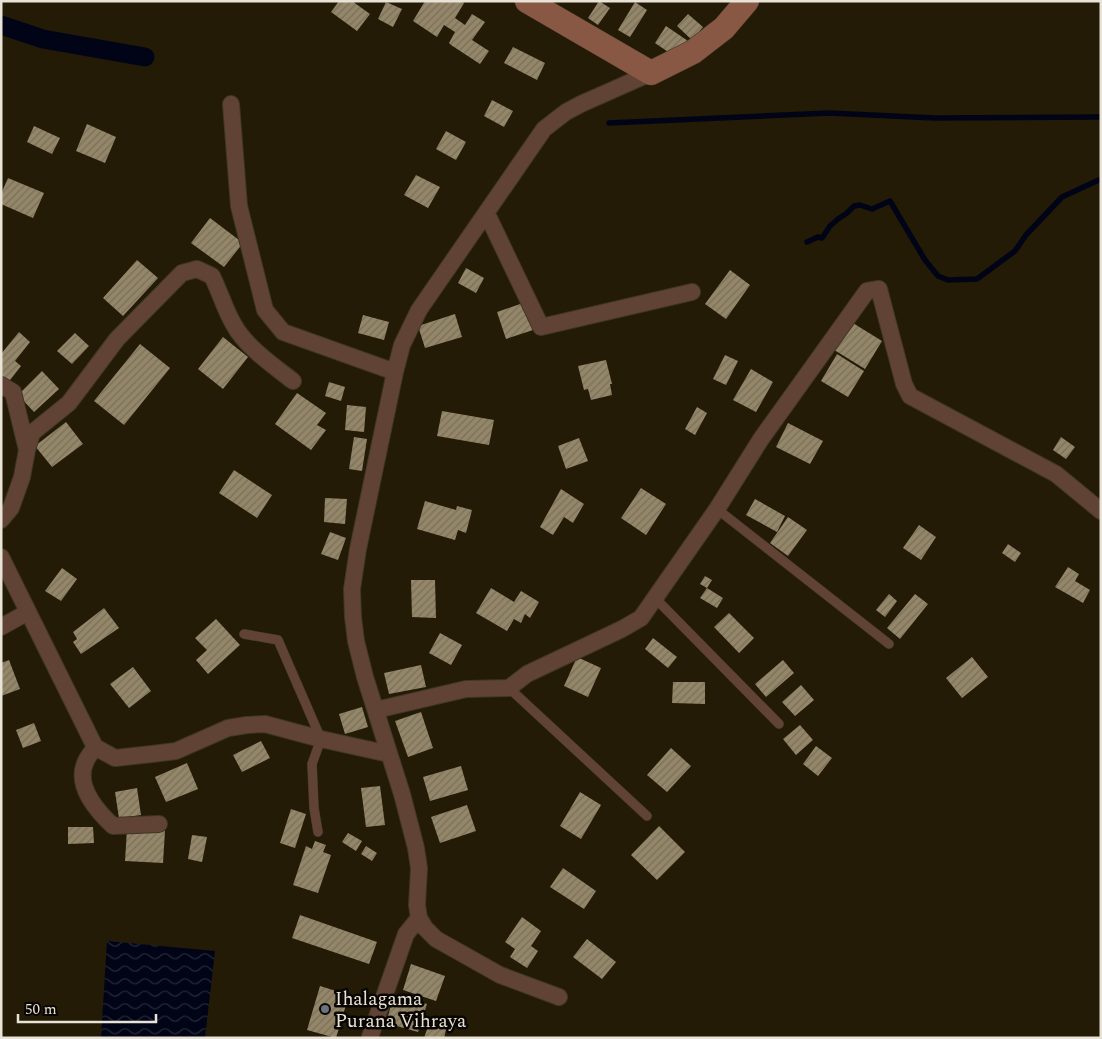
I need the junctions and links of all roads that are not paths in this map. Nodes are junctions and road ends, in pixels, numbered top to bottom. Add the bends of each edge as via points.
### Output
1 (528, 1) edge
2 (747, 1) edge
3 (651, 73) junction
4 (231, 104) dead end
5 (487, 214) junction
6 (692, 292) dead end
7 (395, 372) junction
8 (293, 381) dead end
9 (1, 385) edge
10 (27, 450) junction
11 (716, 508) junction
12 (1101, 512) edge
13 (1, 520) edge
14 (1, 556) edge
15 (655, 598) junction
16 (28, 612) junction
17 (1, 627) edge
18 (244, 634) dead end
19 (889, 644) dead end
20 (509, 688) junction
21 (376, 710) junction
22 (779, 724) dead end
23 (321, 739) junction
24 (95, 747) junction
25 (389, 754) junction
26 (646, 816) dead end
27 (159, 824) dead end
28 (318, 832) dead end
29 (419, 918) junction
30 (559, 997) dead end
31 (370, 1037) edge

1 - 3 street
2 - 3 street via 724,28 693,52
3 - 5 street via 581,104 544,129
4 - 7 street via 239,206 265,310 284,332
5 - 6 street via 542,327
5 - 7 street via 419,310 402,345
7 - 21 street via 352,589 356,641
8 - 10 street via 258,354 234,326 212,276 197,269 182,272 118,339 69,403 32,434
9 - 10 street via 13,392
10 - 13 street via 11,508
11 - 12 street via 867,291 879,289 910,396 1056,474
11 - 15 street
11 - 19 lane
14 - 16 street
15 - 20 street via 641,618 527,674
15 - 22 lane
16 - 17 street
16 - 24 street
18 - 23 lane via 278,640
20 - 21 street via 466,689
20 - 26 lane
21 - 25 street
23 - 24 street via 265,724 228,728 176,751 115,758
23 - 25 street
23 - 28 lane via 312,764
24 - 27 street via 82,775 97,812 113,826
25 - 29 street via 416,848
29 - 30 street via 436,938 500,976
29 - 31 street via 406,934

